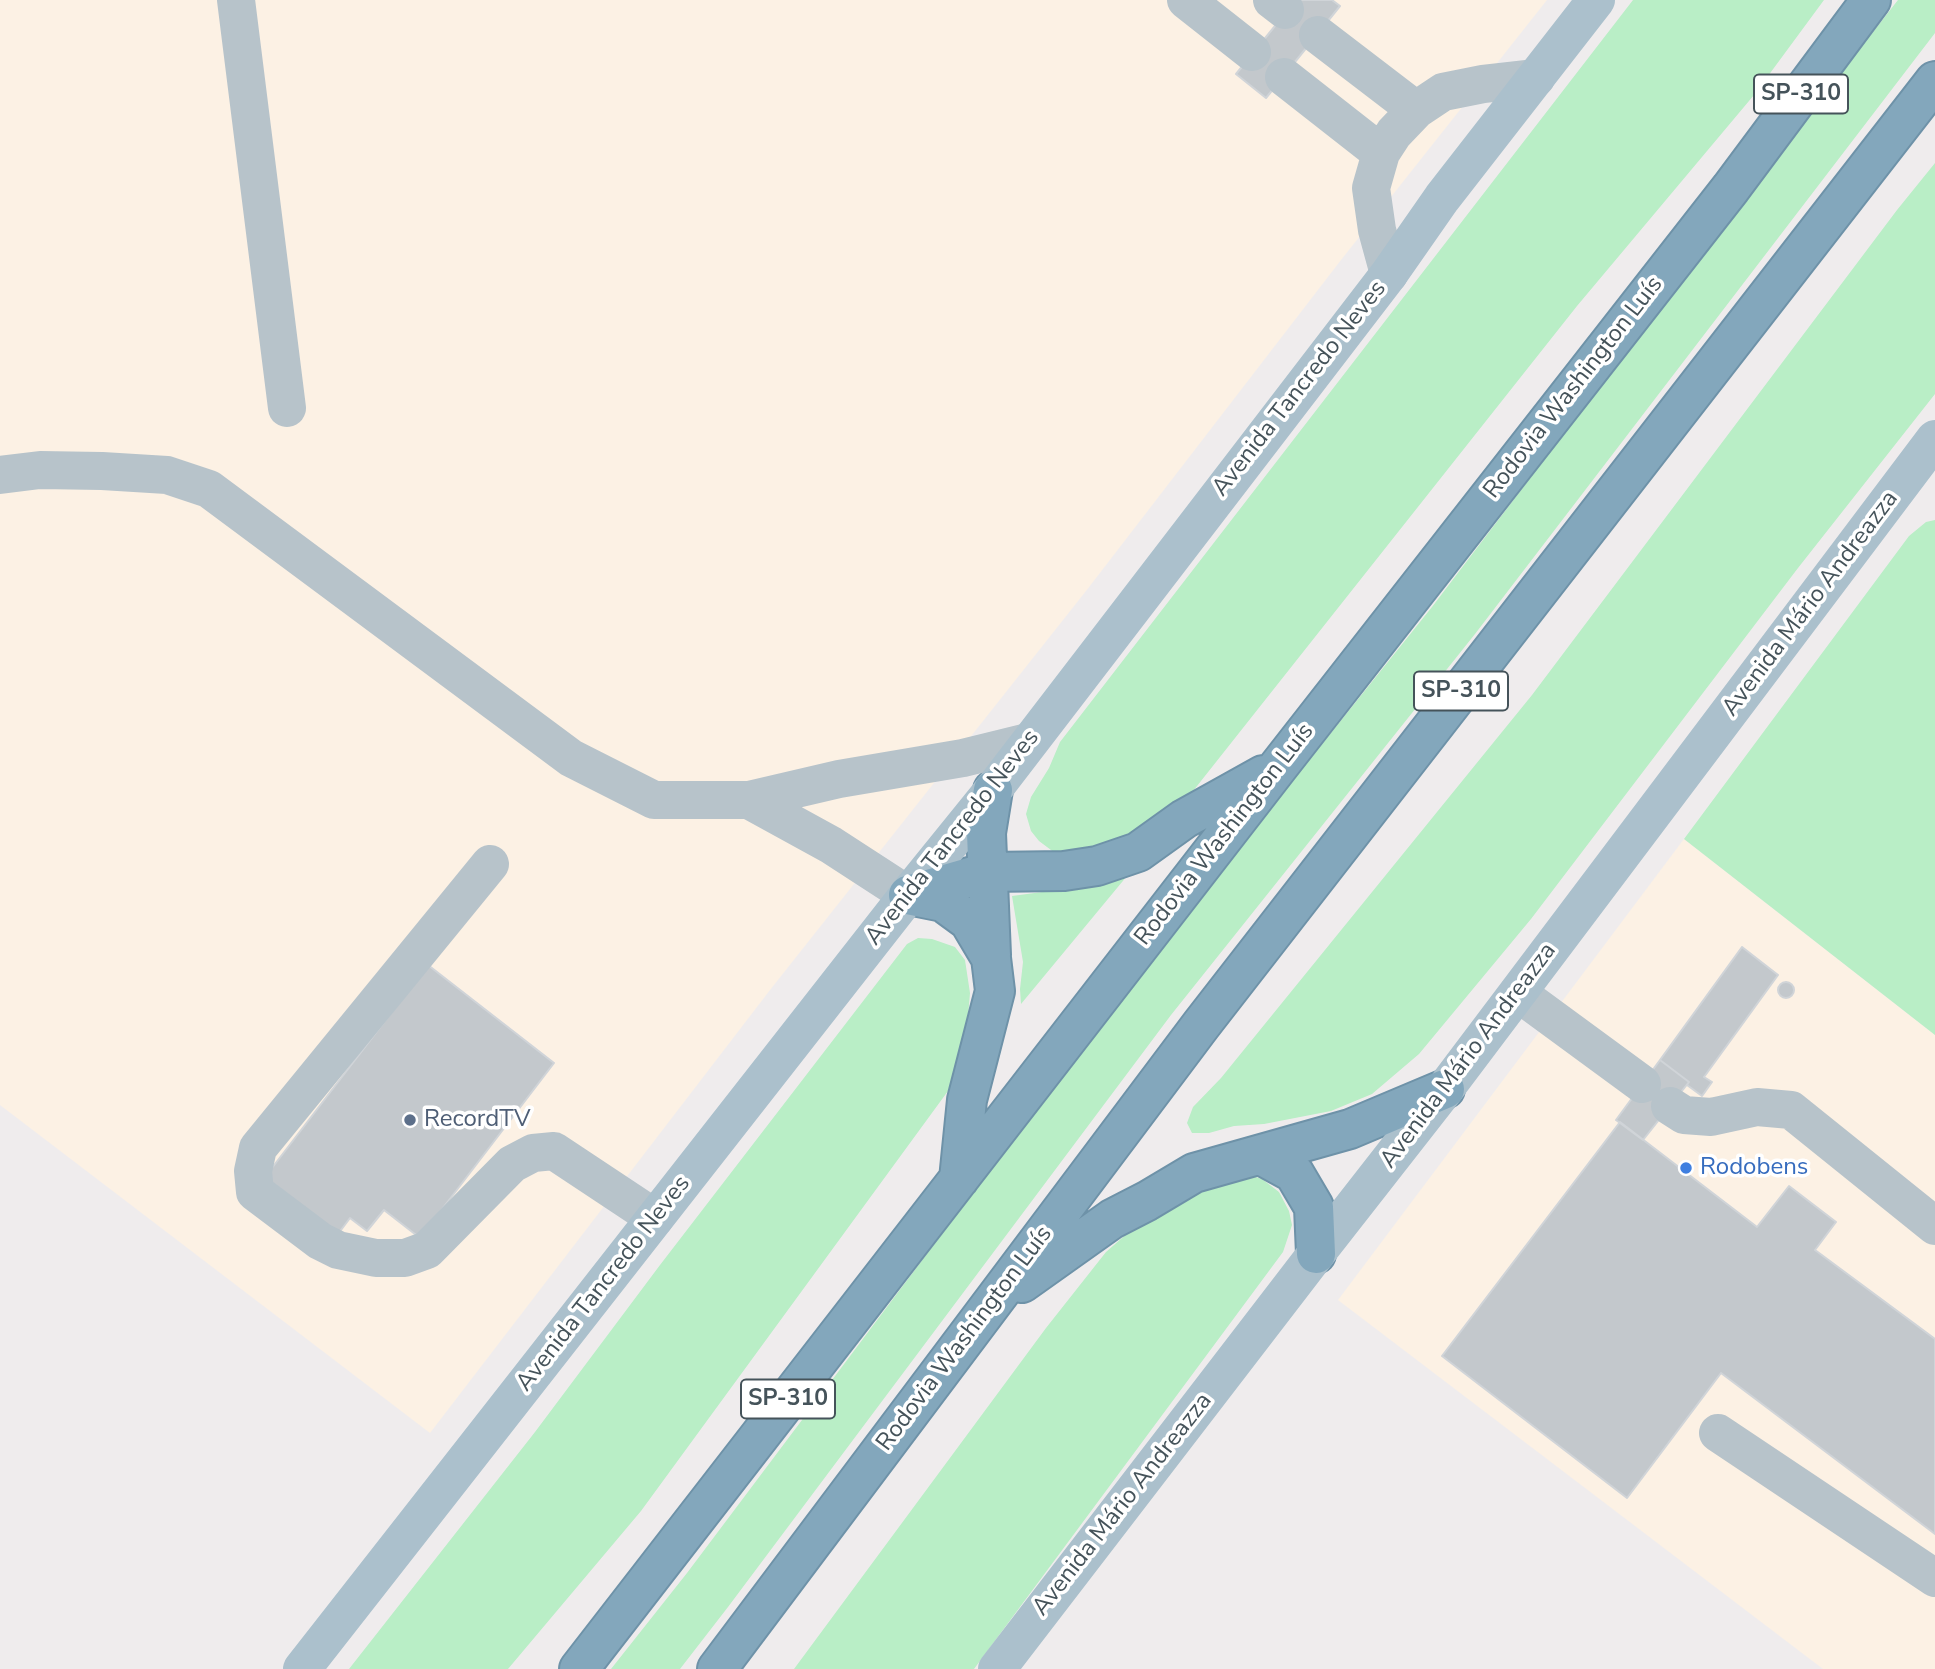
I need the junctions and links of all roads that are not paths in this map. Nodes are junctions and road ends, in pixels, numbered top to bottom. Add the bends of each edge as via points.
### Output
1 (236, 0) edge
2 (1185, 0) edge
3 (1596, 0) edge
4 (1871, 0) edge
5 (1318, 35) dead end
6 (1252, 52) dead end
7 (1284, 77) dead end
8 (1536, 78) junction
9 (1935, 81) edge
10 (1416, 110) junction
11 (1381, 153) junction
12 (1389, 274) junction
13 (287, 408) dead end
14 (1935, 439) edge
15 (0, 475) edge
16 (1028, 742) junction
17 (1278, 766) junction
18 (993, 790) junction
19 (748, 800) junction
20 (489, 864) dead end
21 (987, 872) junction
22 (908, 895) junction
23 (991, 958) junction
24 (1518, 993) junction
25 (1446, 1089) junction
26 (1261, 1155) junction
27 (959, 1179) junction
28 (655, 1218) junction
29 (1935, 1226) edge
30 (1316, 1254) junction
31 (992, 1305) junction
32 (1718, 1433) dead end
33 (1935, 1578) edge
34 (302, 1669) edge
35 (579, 1669) edge
36 (717, 1669) edge
37 (997, 1669) edge

1 - 13 lane
2 - 6 lane
3 - 8 main road, Avenida Tancredo Neves
4 - 17 highway, Rodovia Washington Luís / SP-310 via 1731,188
5 - 10 lane
7 - 11 lane
8 - 10 lane via 1443,92
8 - 12 main road, Avenida Tancredo Neves
9 - 31 highway, Rodovia Washington Luís / SP-310 via 1201,1025
10 - 11 lane
11 - 12 lane via 1371,188
12 - 16 main road, Avenida Tancredo Neves
14 - 24 main road, Avenida Mário Andreazza
15 - 19 lane via 40,470 167,475 209,489 571,758 654,800
16 - 18 main road, Avenida Tancredo Neves
16 - 19 lane
17 - 21 highway via 1184,819 1138,852 1064,871
17 - 27 highway, Rodovia Washington Luís / SP-310
18 - 21 highway via 986,833
18 - 22 main road, Avenida Tancredo Neves
19 - 22 lane via 831,845
20 - 28 lane via 258,1148 255,1192 338,1250 405,1258 428,1250 512,1164 533,1153 554,1151
21 - 22 highway
21 - 23 highway
22 - 23 highway via 943,902 970,921
22 - 28 main road, Avenida Tancredo Neves
23 - 27 highway via 995,991 967,1100
24 - 25 main road, Avenida Mário Andreazza
24 - 29 lane via 1684,1115 1711,1117 1757,1107 1791,1110
25 - 26 highway via 1350,1129
25 - 30 main road, Avenida Mário Andreazza
26 - 30 highway via 1294,1173 1314,1207
26 - 31 highway via 1194,1173 1112,1219
27 - 35 highway, Rodovia Washington Luís / SP-310
28 - 34 main road, Avenida Tancredo Neves
30 - 37 main road, Avenida Mário Andreazza
31 - 36 highway, Rodovia Washington Luís / SP-310
32 - 33 lane

